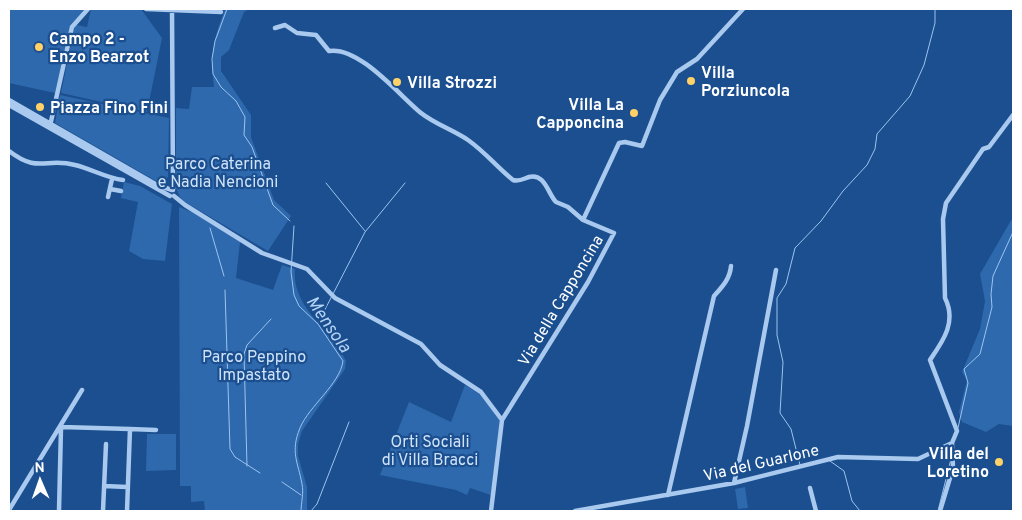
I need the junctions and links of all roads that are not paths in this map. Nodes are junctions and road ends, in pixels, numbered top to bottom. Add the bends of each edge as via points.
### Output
1 (88, 9) edge
2 (146, 9) edge
3 (743, 9) edge
4 (172, 10) edge
5 (221, 12) dead end
6 (275, 28) dead end
7 (9, 100) edge
8 (9, 105) edge
9 (1013, 114) edge
10 (50, 126) junction
11 (9, 151) edge
12 (112, 179) junction
13 (123, 180) dead end
14 (110, 189) junction
15 (121, 191) dead end
16 (172, 193) junction
17 (108, 197) dead end
18 (583, 220) junction
19 (730, 266) dead end
20 (776, 270) dead end
21 (82, 390) dead end
22 (502, 420) junction
23 (62, 427) junction
24 (130, 429) junction
25 (156, 430) dead end
26 (106, 444) dead end
27 (952, 444) junction
28 (734, 483) junction
29 (104, 486) junction
30 (127, 487) junction
31 (810, 488) dead end
32 (668, 495) junction
33 (9, 510) edge
34 (59, 511) edge
35 (103, 511) edge
36 (127, 511) edge
37 (491, 511) edge
38 (575, 511) edge
39 (816, 511) edge
40 (940, 511) edge

1 - 10 street via 72,27
2 - 4 street
3 - 18 street, Via della Capponcina via 697,59 677,72 656,108 642,146 619,143
4 - 5 street
4 - 16 street
6 - 18 street via 285,25 298,33 316,35 328,51 348,54 372,69 423,114 480,149 513,180 531,176 540,179 556,202
7 - 10 street
8 - 10 street
9 - 27 street via 989,148 983,149 946,203 943,219 945,298 950,308 947,334 930,360 956,426
10 - 16 street
11 - 12 street via 33,164 66,163
12 - 13 street
12 - 14 street
14 - 15 street
14 - 17 street
16 - 22 street via 185,206 262,253 311,272 335,298 421,344 440,365 481,392
18 - 22 street, Via della Capponcina via 612,232 612,238
19 - 32 street via 725,283 714,296
20 - 28 street
21 - 23 street
22 - 37 street
23 - 24 street
23 - 33 street
23 - 34 street
24 - 25 street
24 - 30 street
26 - 29 street
27 - 28 street, Via del Guarlone via 918,459 838,457
27 - 40 street via 953,468
28 - 32 street, Via del Guarlone
29 - 30 street
29 - 35 street
30 - 36 street
31 - 39 street
32 - 38 street, Via del Guarlone

